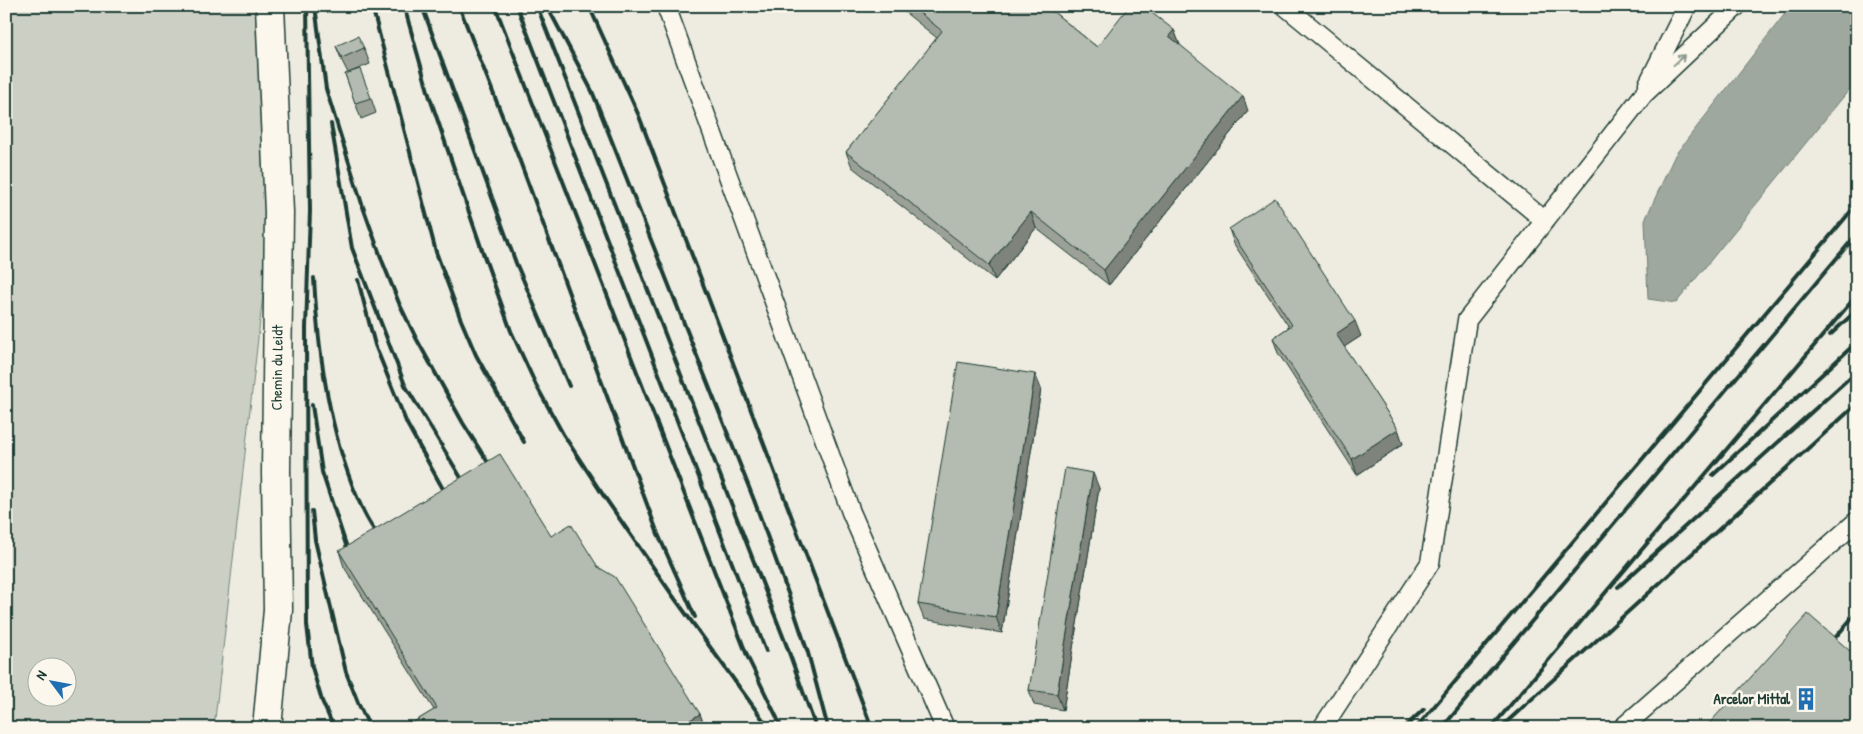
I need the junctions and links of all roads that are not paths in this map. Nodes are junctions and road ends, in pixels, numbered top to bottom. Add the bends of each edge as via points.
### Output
1 (270, 6) edge
2 (666, 6) edge
3 (1285, 6) edge
4 (1687, 6) edge
5 (1738, 6) edge
6 (1644, 94) junction
7 (1544, 220) junction
8 (1857, 521) edge
9 (267, 728) edge
10 (945, 728) edge
11 (1322, 728) edge
12 (1622, 728) edge

1 - 9 street, Chemin du Leidt via 279,212 278,610
2 - 10 lane via 851,512
3 - 7 lane
4 - 6 lane
6 -> 5 lane
6 - 7 lane
7 - 11 lane via 1467,320 1430,563
8 - 12 lane

